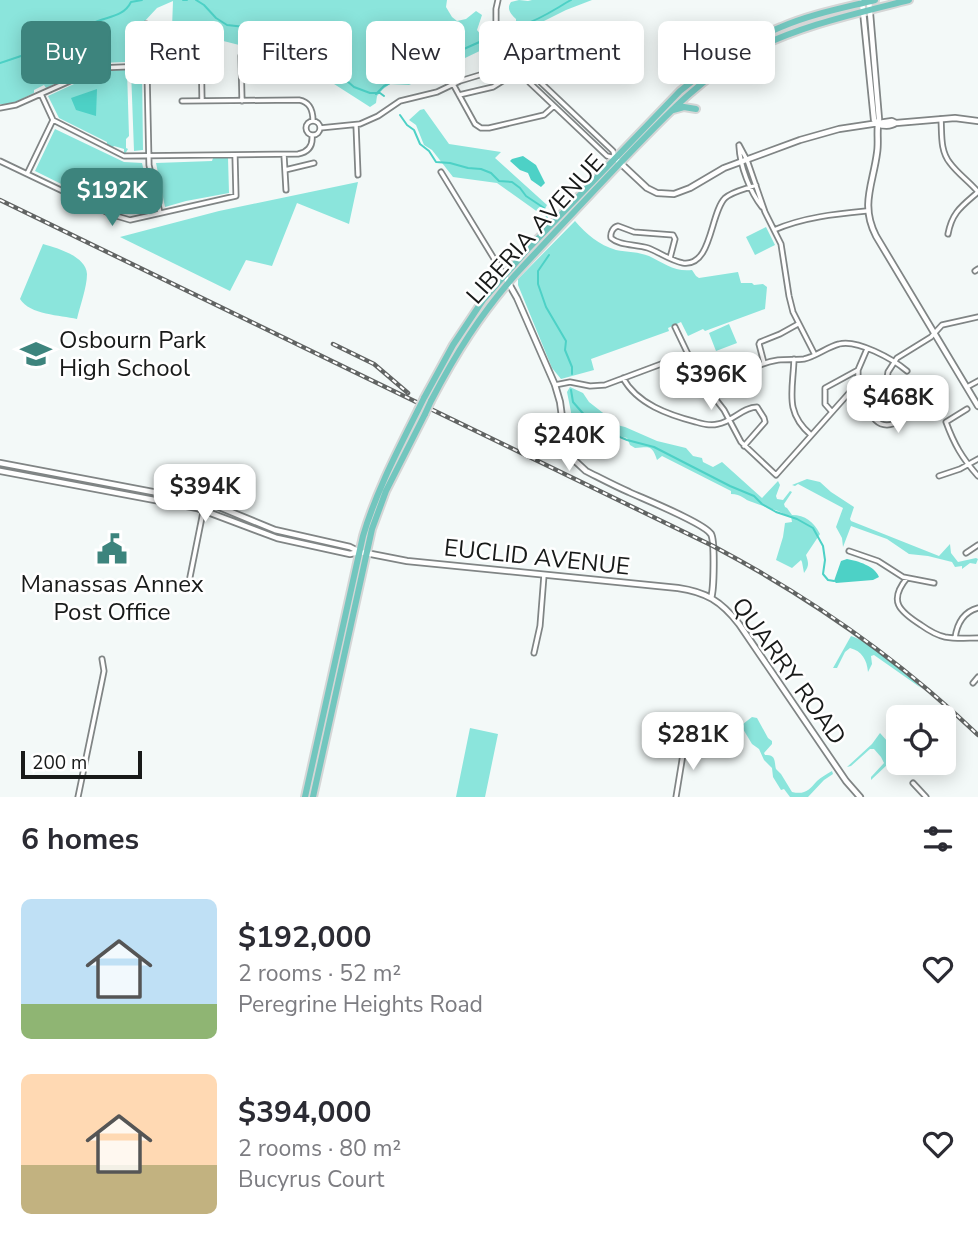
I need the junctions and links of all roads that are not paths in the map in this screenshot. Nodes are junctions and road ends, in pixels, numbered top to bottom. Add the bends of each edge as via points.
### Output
1 (498, 0) edge
2 (909, 0) edge
3 (867, 1) edge
4 (866, 11) junction
5 (496, 21) edge
6 (868, 65) junction
7 (125, 67) edge
8 (147, 84) edge
9 (202, 84) edge
10 (242, 84) edge
11 (453, 84) joint
12 (498, 84) edge
13 (531, 84) edge
14 (541, 84) edge
15 (876, 86) junction
16 (41, 94) junction
17 (459, 95) junction
18 (202, 101) junction
19 (242, 101) junction
20 (182, 102) dead end
21 (554, 106) junction
22 (0, 108) edge
23 (696, 109) dead end
24 (668, 113) junction
25 (941, 119) junction
26 (53, 120) junction
27 (313, 121) junction
28 (978, 121) edge
29 (877, 124) junction
30 (356, 125) junction
31 (320, 128) junction
32 (312, 135) junction
33 (284, 155) junction
34 (149, 156) junction
35 (234, 156) junction
36 (744, 160) junction
37 (0, 161) edge
38 (617, 161) junction
39 (314, 163) dead end
40 (285, 170) junction
41 (441, 172) dead end
42 (27, 174) junction
43 (358, 175) dead end
44 (753, 186) junction
45 (286, 190) dead end
46 (978, 192) edge
47 (867, 211) junction
48 (160, 214) junction
49 (774, 230) junction
50 (948, 234) dead end
51 (670, 258) junction
52 (506, 278) junction
53 (978, 317) edge
54 (798, 324) junction
55 (675, 327) dead end
56 (935, 333) junction
57 (867, 349) junction
58 (688, 354) junction
59 (815, 355) junction
60 (794, 359) junction
61 (895, 361) junction
62 (764, 363) junction
63 (858, 370) junction
64 (907, 371) dead end
65 (623, 378) junction
66 (978, 381) edge
67 (555, 385) junction
68 (967, 387) junction
69 (885, 393) junction
70 (714, 398) junction
71 (978, 405) edge
72 (967, 409) dead end
73 (832, 412) junction
74 (729, 420) junction
75 (811, 435) junction
76 (744, 446) junction
77 (978, 459) edge
78 (0, 463) edge
79 (968, 465) junction
80 (0, 471) edge
81 (939, 475) dead end
82 (978, 476) edge
83 (205, 502) junction
84 (204, 510) junction
85 (978, 545) edge
86 (849, 551) dead end
87 (363, 552) junction
88 (966, 553) dead end
89 (544, 575) junction
90 (907, 578) junction
91 (189, 582) dead end
92 (934, 583) dead end
93 (712, 598) junction
94 (978, 608) edge
95 (955, 638) junction
96 (978, 638) edge
97 (534, 653) dead end
98 (102, 659) dead end
99 (978, 677) edge
100 (973, 683) dead end
101 (685, 742) dead end
102 (913, 783) dead end
103 (78, 797) edge
104 (304, 797) edge
105 (313, 797) edge
106 (676, 797) edge
107 (860, 797) edge
108 (926, 797) edge

1 - 5 street
2 - 4 highway, LIBERIA AVENUE
3 - 4 street
3 - 38 highway, LIBERIA AVENUE via 795,21 732,53 680,91
4 - 6 street
4 - 15 street
4 - 24 highway, LIBERIA AVENUE via 801,29 747,53 708,78
6 - 15 street
6 - 29 street
7 - 16 street via 99,68
8 - 34 street
9 - 18 street
10 - 19 street
11 - 17 street
11 - 30 street via 400,101
12 - 17 street
13 - 21 street
14 - 38 street via 613,151
15 - 29 street
16 - 22 street
16 - 26 street
17 - 21 street via 475,124 483,129 544,115
18 - 19 street
18 - 20 street
19 - 27 street via 303,101 311,108
21 - 38 street
23 - 24 highway via 682,107
24 - 38 highway, LIBERIA AVENUE
25 - 28 street
25 - 29 street
25 - 46 street via 947,158
26 - 34 street via 124,156
26 - 42 street
27 - 31 street
27 - 32 street via 306,129
29 - 36 street via 824,133
29 - 47 street
30 - 31 street
30 - 43 street
31 - 32 street
32 - 33 street via 305,153
33 - 35 street
33 - 40 street
34 - 35 street
34 - 48 street
35 - 48 street via 236,197
36 - 38 street via 668,194 647,188
36 - 44 street
37 - 42 street
38 - 52 highway, LIBERIA AVENUE
39 - 40 street
40 - 45 street
41 - 52 street, QUARRY ROAD
42 - 48 street via 121,218
44 - 49 street
44 - 51 street via 724,199 699,258 685,263
46 - 50 street via 955,213
47 - 49 street via 807,219
47 - 56 street via 876,236
49 - 54 street
51 - 51 street via 672,234 634,232 618,226 611,232 614,241
52 - 67 street, QUARRY ROAD
52 - 87 highway, LIBERIA AVENUE, bridge via 483,300 443,362 422,412 385,475 372,506
53 - 56 street via 946,324
54 - 59 street
54 - 62 street via 760,342
55 - 58 street
56 - 61 street
56 - 68 street
57 - 59 street via 845,343
57 - 61 street
57 - 63 street
58 - 65 street
58 - 70 street
59 - 60 street
60 - 62 street
60 - 75 street via 793,411
61 - 64 street
61 - 69 street
62 - 70 street via 743,373
63 - 73 street via 857,384
63 - 73 street via 825,388 825,404
65 - 67 street via 599,386
65 - 74 street via 661,411 709,425
66 - 68 street
67 - 93 street, QUARRY ROAD via 566,447 578,464 710,532
68 - 71 street
69 - 69 street via 874,399 871,410 878,422 890,424 900,418 903,407 897,396
70 - 74 street
72 - 79 street via 946,422
73 - 75 street
74 - 76 street
74 - 76 street via 755,406 764,418
75 - 76 street via 776,475
77 - 79 street
78 - 83 street, EUCLID AVENUE
79 - 81 street
79 - 82 street
80 - 84 street, EUCLID AVENUE
83 - 84 street
83 - 87 street, EUCLID AVENUE via 275,530
84 - 87 street, EUCLID AVENUE via 277,538 350,554
84 - 91 street
85 - 88 street
86 - 90 street
87 - 89 street, EUCLID AVENUE via 397,560
87 - 104 highway, LIBERIA AVENUE
87 - 105 highway, LIBERIA AVENUE
89 - 93 street, EUCLID AVENUE via 678,588
89 - 97 street
90 - 92 street
90 - 95 street via 897,595 902,612 936,634
93 - 107 street, QUARRY ROAD via 739,624
94 - 95 street via 963,617
95 - 96 street
98 - 103 street via 104,670
99 - 100 street
101 - 106 street
102 - 108 street

